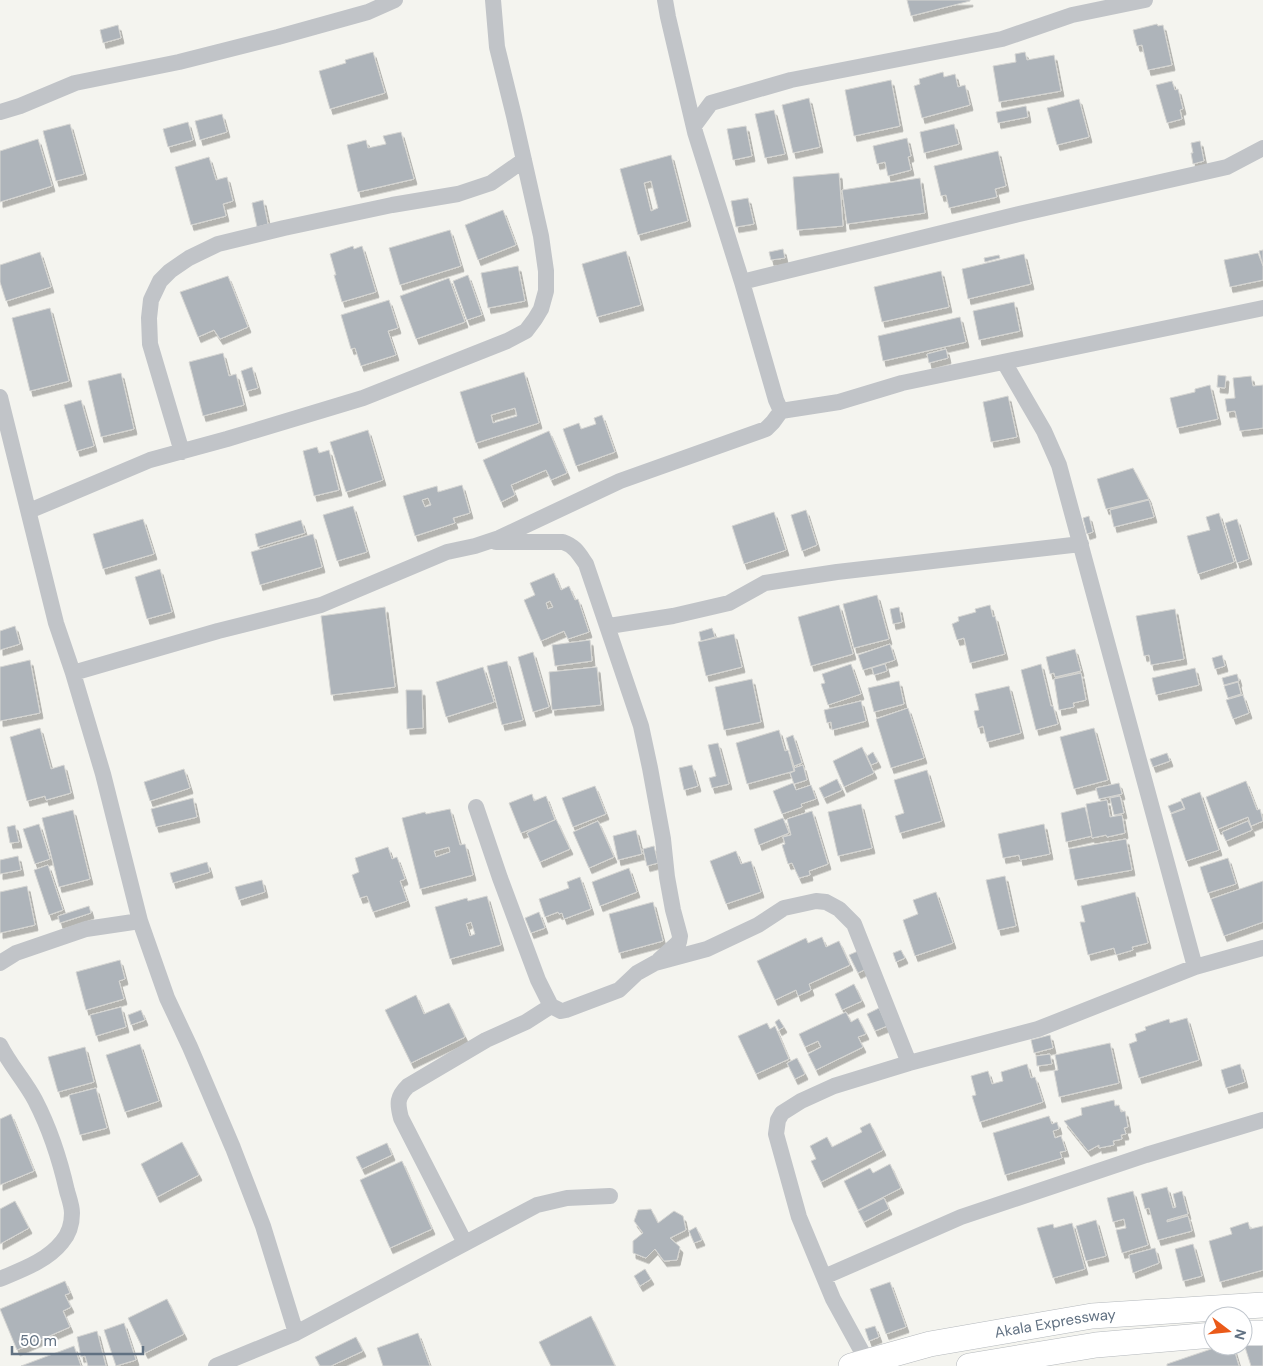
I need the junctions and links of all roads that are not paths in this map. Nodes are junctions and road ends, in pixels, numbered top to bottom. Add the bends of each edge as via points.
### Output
1 (395, 0) edge
2 (493, 0) edge
3 (665, 0) edge
4 (1145, 0) edge
5 (686, 92) junction
6 (711, 104) junction
7 (0, 112) edge
8 (694, 126) junction
9 (1263, 148) edge
10 (524, 160) junction
11 (742, 282) junction
12 (1263, 308) edge
13 (1004, 362) junction
14 (0, 397) edge
15 (780, 411) junction
16 (182, 452) junction
17 (29, 511) junction
18 (486, 542) junction
19 (1081, 544) junction
20 (609, 626) junction
21 (73, 673) junction
22 (476, 807) dead end
23 (140, 921) junction
24 (1263, 948) edge
25 (0, 963) edge
26 (655, 963) junction
27 (1195, 967) junction
28 (551, 1006) junction
29 (0, 1045) edge
30 (910, 1063) junction
31 (1263, 1120) edge
32 (610, 1196) dead end
33 (465, 1243) junction
34 (824, 1277) junction
35 (0, 1279) edge
36 (1263, 1305) edge
37 (296, 1333) junction
38 (1203, 1336) edge
39 (933, 1355) edge
40 (859, 1364) edge
41 (216, 1366) edge
42 (969, 1366) edge

1 - 7 street via 368,12 278,37 179,62 75,83
2 - 10 street via 497,47
3 - 5 street
4 - 6 street via 1072,15 1002,39 818,74
5 - 6 street
5 - 8 street
6 - 8 street
8 - 11 street
9 - 11 street via 1226,167
10 - 16 street via 546,271 546,291 541,309 526,331 363,398
10 - 16 street via 491,182 458,194 392,205 218,244 170,271 160,281 151,300 150,344
11 - 15 street
12 - 13 street
13 - 15 street via 902,383 839,402
13 - 19 street via 1044,430 1059,465
14 - 17 street
15 - 18 street via 766,429 620,481
16 - 17 street via 150,460
17 - 21 street via 56,623
18 - 20 street via 552,541 572,545 586,564
18 - 21 street via 447,552 321,605
19 - 20 street via 765,583 729,603
19 - 27 street
20 - 26 street via 641,726 680,936 679,942
21 - 23 street via 103,774
22 - 28 street via 535,971
23 - 25 street via 86,929 16,953
23 - 37 street via 167,998 264,1226
24 - 27 street
26 - 28 street via 637,973 624,987 609,994 566,1010
26 - 30 street via 707,949 758,925 784,908 826,902 839,909 854,924
27 - 30 street via 1038,1029
28 - 33 street via 526,1022 486,1040 400,1093 401,1118
29 - 35 street via 49,1130 72,1212 64,1241 26,1268
30 - 34 street via 834,1086 801,1101 782,1113 778,1120 776,1134 799,1217
31 - 34 street via 961,1217
32 - 33 street via 567,1198 537,1205
33 - 37 street
34 - 40 street
36 - 39 main road, Akala Expressway via 1092,1316
37 - 41 street
38 - 42 main road, Akala Expressway via 1096,1345
39 - 40 main road, Akala Expressway

